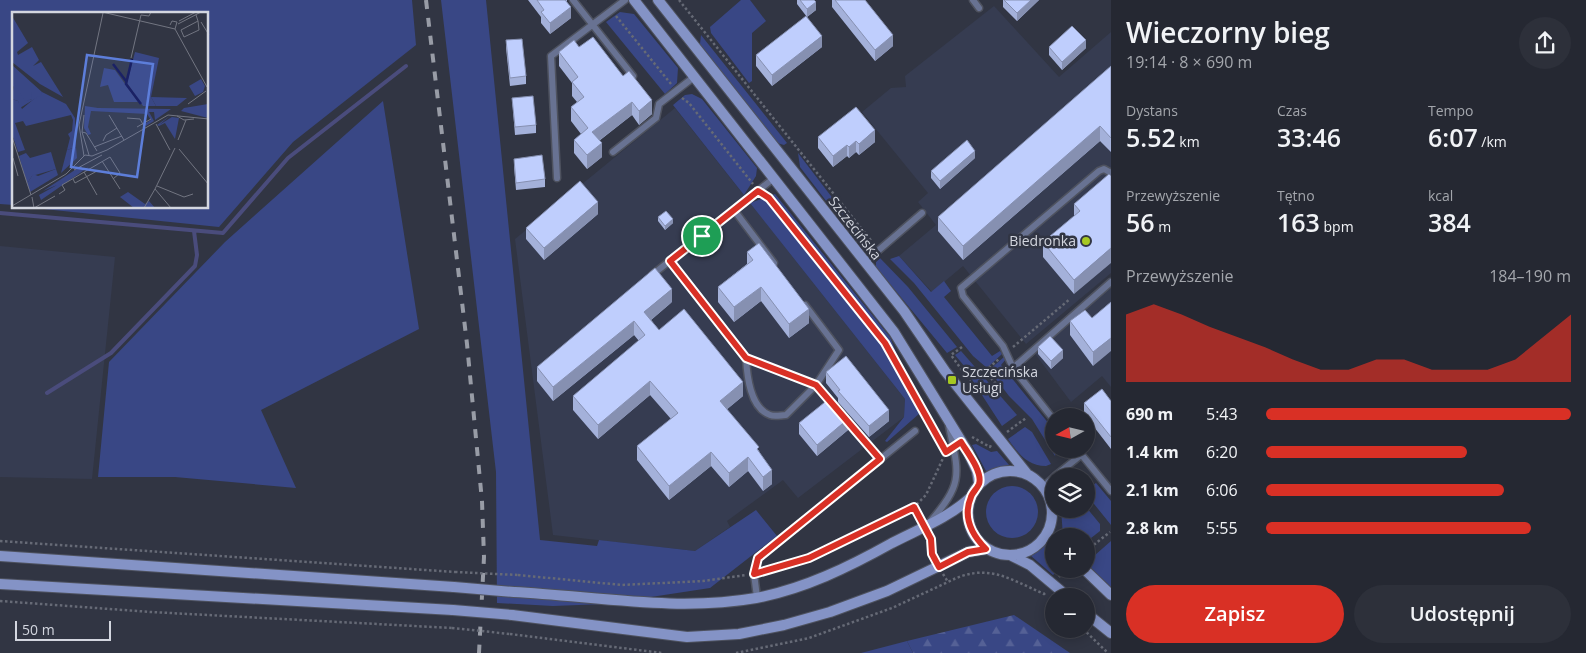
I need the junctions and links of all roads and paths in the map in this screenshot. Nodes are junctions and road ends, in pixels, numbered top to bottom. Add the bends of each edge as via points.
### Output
1 (573, 0) edge
2 (624, 0) edge
3 (634, 0) edge
4 (658, 0) edge
5 (679, 0) edge
6 (973, 0) edge
7 (979, 8) dead end
8 (611, 10) junction
9 (593, 25) junction
10 (633, 76) edge
11 (694, 77) junction
12 (678, 91) junction
13 (613, 152) dead end
14 (1111, 173) edge
15 (557, 178) dead end
16 (774, 178) junction
17 (758, 191) junction
18 (734, 210) junction
19 (922, 213) dead end
20 (875, 246) dead end
21 (670, 261) junction
22 (865, 262) junction
23 (782, 273) edge
24 (647, 279) edge
25 (1111, 282) edge
26 (799, 296) edge
27 (1070, 299) dead end
28 (962, 347) dead end
29 (1007, 352) junction
30 (746, 358) junction
31 (1013, 368) junction
32 (986, 371) dead end
33 (991, 378) dead end
34 (816, 385) junction
35 (999, 388) dead end
36 (980, 396) dead end
37 (1045, 409) edge
38 (1026, 418) dead end
39 (948, 420) junction
40 (915, 431) dead end
41 (1000, 434) junction
42 (961, 442) junction
43 (1073, 458) edge
44 (1084, 458) edge
45 (880, 459) junction
46 (1063, 468) edge
47 (1028, 475) junction
48 (979, 484) junction
49 (1043, 487) joint
50 (1111, 491) edge
51 (970, 498) junction
52 (914, 507) junction
53 (926, 525) junction
54 (1050, 526) joint
55 (1110, 532) edge
56 (0, 540) edge
57 (1095, 544) edge
58 (986, 549) junction
59 (0, 556) edge
60 (1012, 556) junction
61 (939, 567) junction
62 (754, 574) junction
63 (1058, 578) edge
64 (1093, 578) edge
65 (948, 582) junction
66 (0, 584) edge
67 (1052, 584) junction
68 (1057, 588) edge
69 (1111, 595) edge
70 (758, 597) junction
71 (0, 601) edge
72 (1095, 620) edge
73 (1111, 633) edge
74 (1092, 638) edge
75 (662, 653) edge
76 (736, 653) edge
77 (1108, 653) edge

1 - 9 lane
2 - 8 lane
3 - 11 main road
4 - 22 main road, Szczecińska
5 - 20 path
6 - 7 lane
8 - 9 lane
8 - 12 path
9 - 10 lane
9 - 15 lane via 550,56
11 - 12 lane
11 - 16 main road
12 - 13 lane via 659,104 656,118
12 - 17 path
14 - 29 lane via 1104,169 1099,171 962,288 963,296
16 - 17 lane
16 - 39 main road via 894,332
17 - 18 lane
17 - 52 path via 769,198 885,343 946,452 926,495
18 - 21 lane
18 - 23 lane
19 - 22 lane
21 - 24 lane
21 - 30 lane
22 - 41 main road, Szczecińska via 945,371
25 - 31 lane
26 - 34 lane via 839,350
27 - 29 path
28 - 36 path via 951,355
29 - 31 lane
29 - 32 path
30 - 34 lane
30 - 34 lane via 748,385 763,411 771,416 786,415
31 - 37 lane
33 - 35 path
34 - 45 lane
38 - 41 path via 1005,434
39 - 42 main road
39 - 53 lane via 956,461 956,482 949,499
40 - 45 lane
41 - 42 path via 990,446 972,437
41 - 47 main road, Szczecińska
42 - 48 main road via 977,471
43 - 46 lane
44 - 50 lane
45 - 62 lane via 758,558
47 - 48 main road via 1003,472
47 - 49 main road
48 - 51 main road
49 - 54 main road via 1052,507
51 - 53 main road via 955,512
51 - 58 main road via 968,523 975,538
52 - 53 path
52 - 62 path via 809,558
53 - 61 path via 932,554
53 - 70 main road via 812,582
54 - 60 main road via 1032,550
55 - 57 path
56 - 62 path, bridge via 622,585
58 - 60 main road
58 - 61 main road via 968,552
59 - 70 main road, bridge via 688,604
60 - 67 main road via 1030,565
61 - 65 path
61 - 66 main road, bridge via 887,591 784,625 739,634 686,637 453,610
62 - 70 lane
63 - 67 path
64 - 69 main road
65 - 67 path via 978,571 992,572 1044,594
65 - 76 path via 892,608 809,638
67 - 68 main road
71 - 75 path, bridge via 452,628
72 - 73 main road
74 - 77 path

